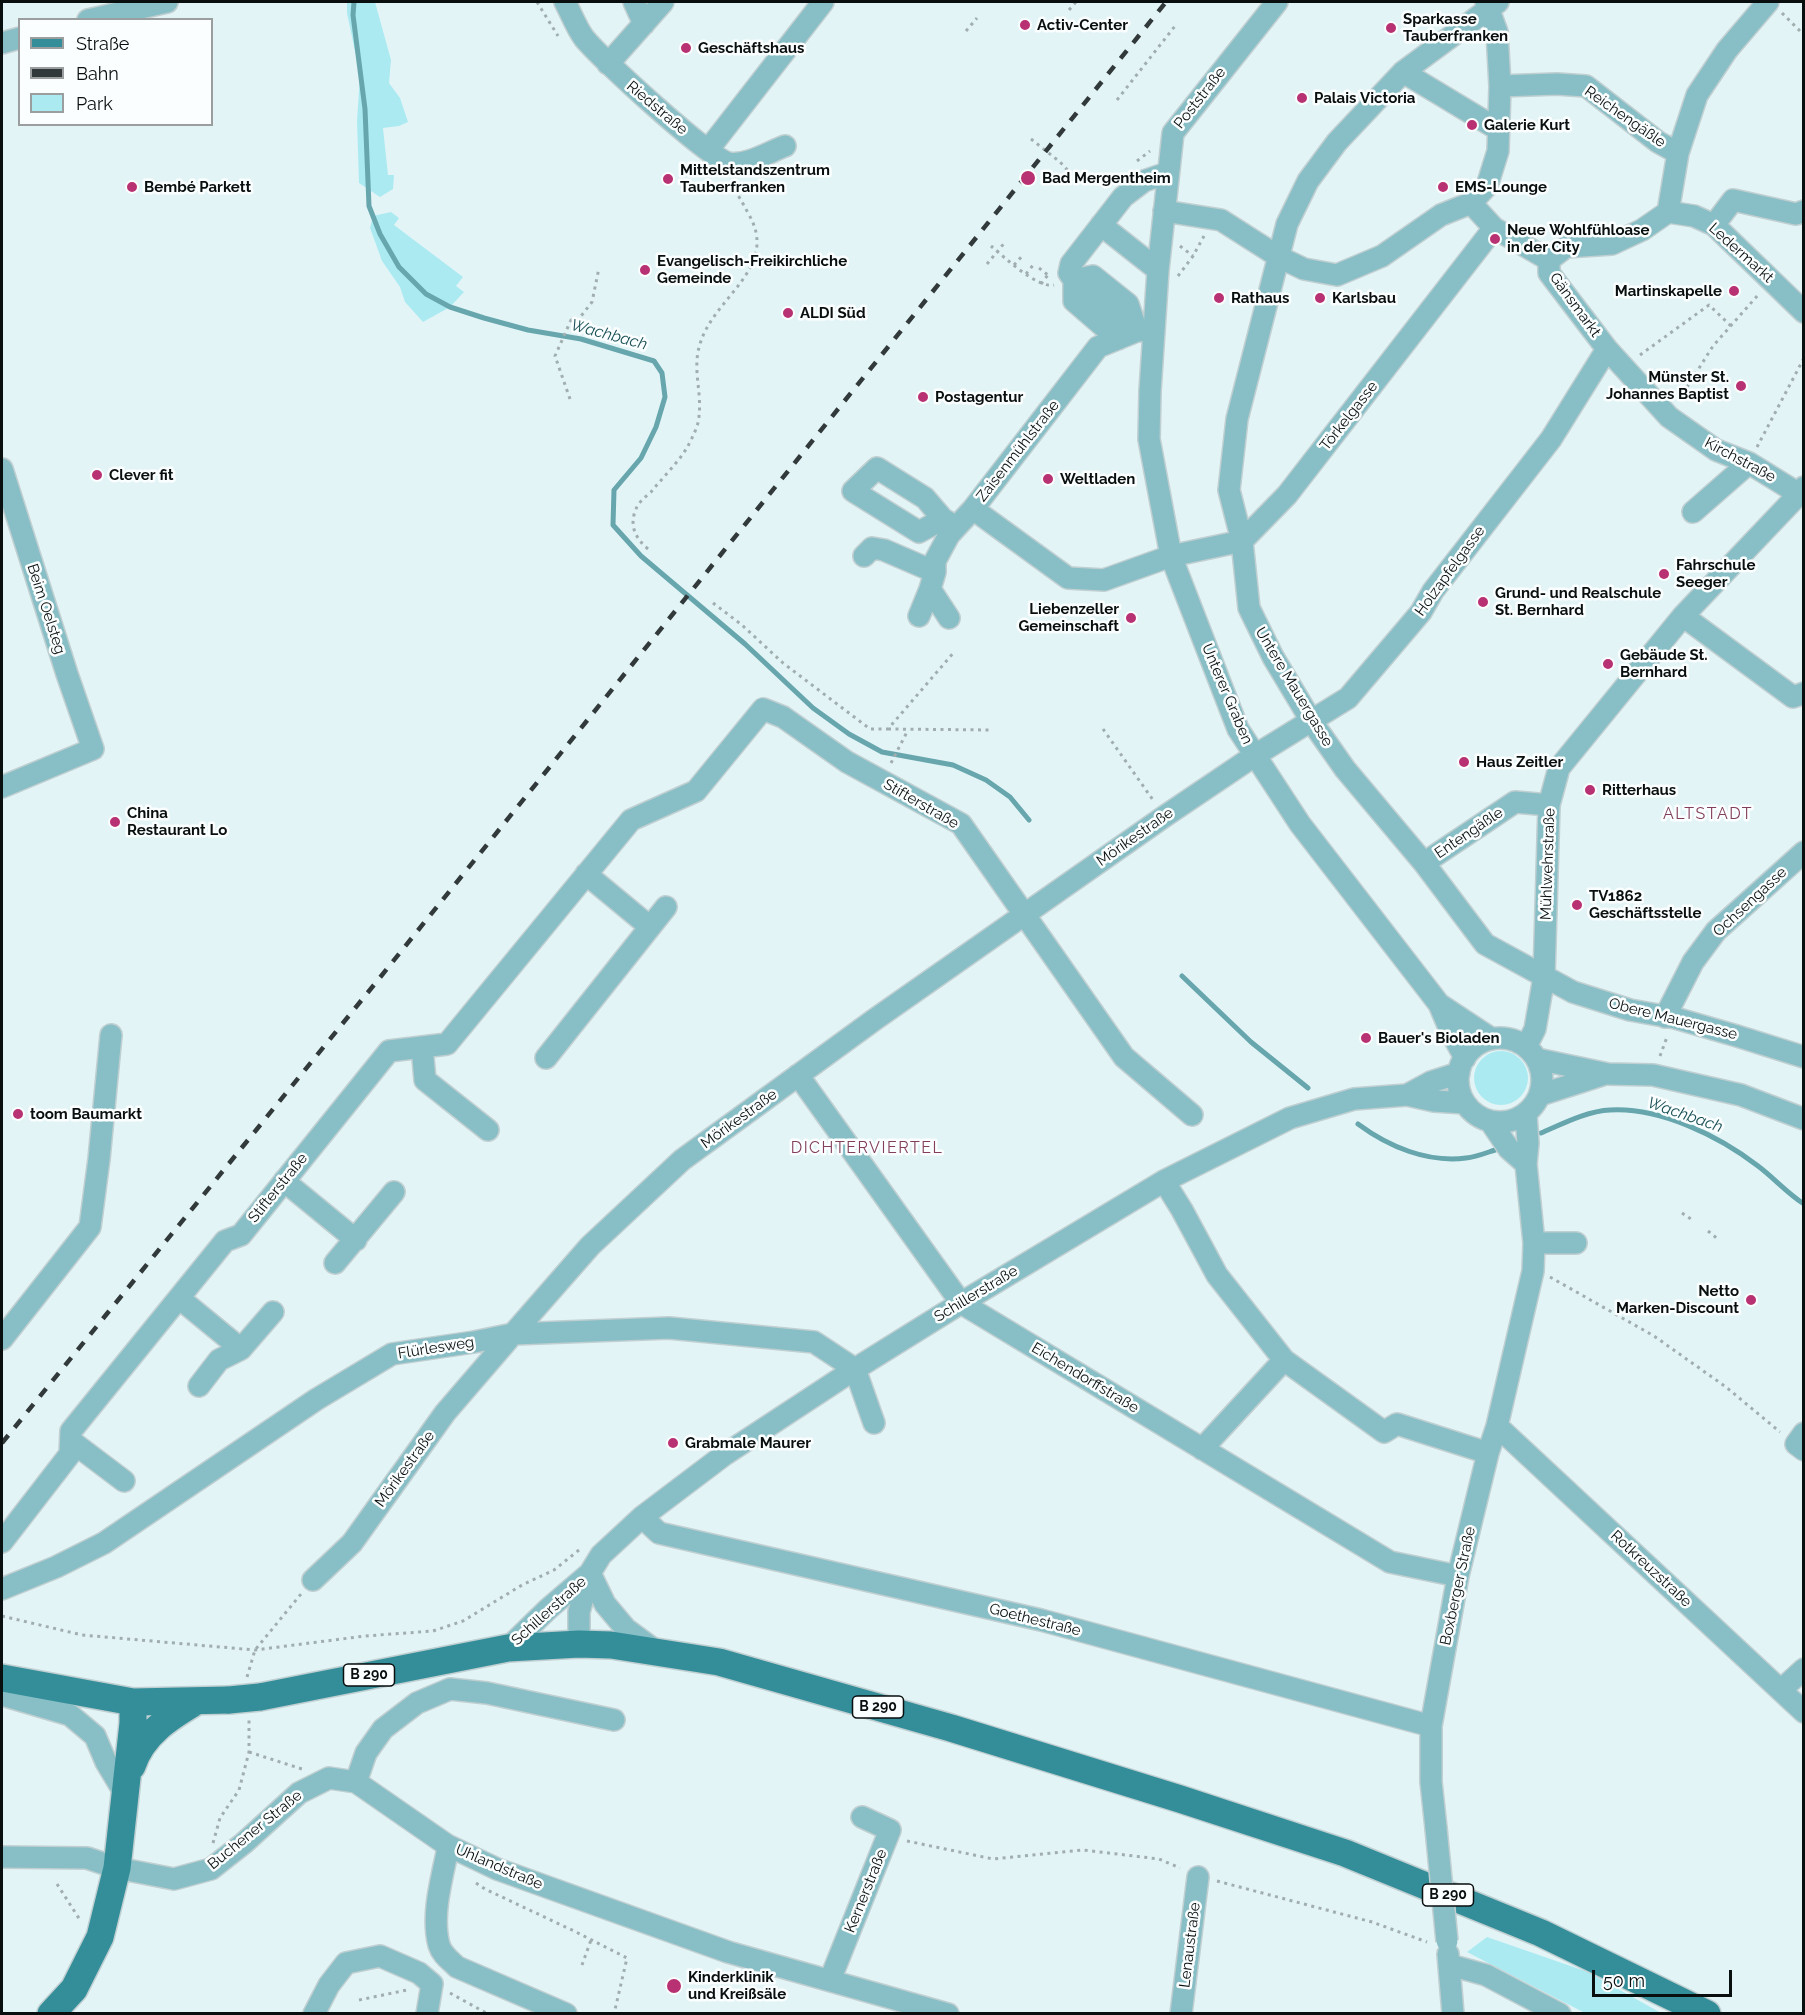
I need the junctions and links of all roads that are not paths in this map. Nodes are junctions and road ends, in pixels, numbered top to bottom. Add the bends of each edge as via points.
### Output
1 (167, 2) edge
2 (565, 2) edge
3 (634, 2) edge
4 (663, 2) edge
5 (823, 2) edge
6 (1277, 2) edge
7 (1491, 4) edge
8 (1773, 5) edge
9 (97, 18) edge
10 (644, 24) junction
11 (18, 39) edge
12 (2, 43) edge
13 (608, 64) junction
14 (1403, 72) junction
15 (1500, 86) junction
16 (1499, 130) junction
17 (785, 146) dead end
18 (708, 150) junction
19 (1678, 153) junction
20 (1167, 173) junction
21 (1471, 202) junction
22 (1164, 211) junction
23 (1803, 211) edge
24 (1668, 212) junction
25 (1101, 225) junction
26 (1714, 225) junction
27 (1494, 228) junction
28 (1279, 257) junction
29 (1549, 260) junction
30 (1158, 270) junction
31 (1074, 280) junction
32 (1803, 312) edge
33 (1136, 333) junction
34 (1607, 349) junction
35 (1749, 463) junction
36 (2, 469) edge
37 (1801, 490) edge
38 (973, 509) junction
39 (1693, 512) dead end
40 (1242, 541) junction
41 (864, 556) dead end
42 (1171, 556) junction
43 (932, 581) junction
44 (919, 616) dead end
45 (1683, 616) junction
46 (949, 618) dead end
47 (1803, 693) edge
48 (1312, 722) junction
49 (1254, 756) junction
50 (2, 787) edge
51 (1549, 805) junction
52 (1803, 852) edge
53 (1424, 863) junction
54 (586, 874) junction
55 (666, 907) dead end
56 (1025, 914) junction
57 (650, 927) junction
58 (1544, 977) junction
59 (1439, 1004) junction
60 (1665, 1017) junction
61 (111, 1035) dead end
62 (1492, 1039) junction
63 (422, 1047) junction
64 (1532, 1053) junction
65 (1803, 1057) edge
66 (546, 1058) dead end
67 (1462, 1065) junction
68 (1608, 1074) junction
69 (798, 1075) junction
70 (1407, 1095) junction
71 (1540, 1095) junction
72 (1465, 1103) junction
73 (1526, 1114) junction
74 (1192, 1115) dead end
75 (1803, 1119) edge
76 (1490, 1121) junction
77 (488, 1130) dead end
78 (1526, 1164) junction
79 (284, 1181) junction
80 (1164, 1181) junction
81 (394, 1192) dead end
82 (356, 1240) junction
83 (1576, 1242) dead end
84 (1534, 1243) junction
85 (335, 1263) dead end
86 (179, 1298) junction
87 (961, 1303) junction
88 (273, 1312) dead end
89 (513, 1334) junction
90 (2, 1339) edge
91 (241, 1349) junction
92 (1284, 1360) junction
93 (855, 1369) junction
94 (199, 1386) dead end
95 (874, 1423) dead end
96 (1497, 1426) junction
97 (70, 1441) junction
98 (1202, 1449) junction
99 (1488, 1453) junction
100 (124, 1480) dead end
101 (642, 1517) junction
102 (2, 1542) edge
103 (590, 1573) junction
104 (1458, 1576) junction
105 (313, 1580) road end
106 (2, 1588) edge
107 (579, 1644) junction
108 (508, 1648) junction
109 (659, 1653) junction
110 (1803, 1669) edge
111 (2, 1678) edge
112 (1781, 1690) junction
113 (2, 1695) edge
114 (197, 1701) junction
115 (133, 1702) junction
116 (1803, 1712) edge
117 (614, 1720) dead end
118 (1431, 1726) junction
119 (356, 1782) junction
120 (125, 1790) junction
121 (862, 1817) dead end
122 (447, 1845) junction
123 (2, 1857) edge
124 (117, 1868) junction
125 (1198, 1876) road end
126 (442, 1951) junction
127 (1448, 1952) junction
128 (426, 1979) junction
129 (830, 1980) junction
130 (51, 2013) edge
131 (314, 2013) edge
132 (427, 2013) edge
133 (567, 2013) edge
134 (948, 2013) edge
135 (1181, 2013) edge
136 (1454, 2013) edge
137 (1560, 2013) edge
138 (1707, 2013) edge

1 - 9 street
2 - 13 street, Riedstraße via 584,37
3 - 10 street
4 - 10 street
5 - 18 street
6 - 20 street, Poststraße via 1173,133
7 - 14 street, Untere Mauergasse
7 - 15 street
8 - 19 street via 1727,50 1697,95
10 - 13 street
11 - 12 street
13 - 18 street, Riedstraße
14 - 16 street
14 - 28 street, Untere Mauergasse via 1337,142 1308,181 1287,224
15 - 16 street
15 - 19 street, Reichengäßle via 1586,86
16 - 21 street via 1498,151 1487,186
17 - 18 street, Riedstraße via 741,164 727,163
19 - 24 street
20 - 22 street, Poststraße
20 - 25 street via 1144,181 1123,197
21 - 27 street, Gänsmarkt
21 - 28 street via 1441,215 1382,256 1337,275 1304,269
22 - 28 street via 1221,220
22 - 30 street, Poststraße
23 - 26 street via 1796,214 1733,200
24 - 26 street, Ledermarkt via 1694,216
24 - 29 street, Gänsmarkt via 1612,244 1566,247
25 - 30 street
25 - 31 street via 1071,264 1069,273
26 - 32 street, Ledermarkt
27 - 29 street, Gänsmarkt
27 - 40 street, Törkelgasse via 1287,495
28 - 40 street, Untere Mauergasse via 1265,305 1254,367 1237,419 1229,490
29 - 34 street, Gänsmarkt via 1549,273
30 - 33 street, Unterer Graben
31 - 33 street via 1074,301
31 - 33 street via 1093,276 1128,304
33 - 38 street, Zaisenmühlstraße via 1098,347
33 - 42 street, Unterer Graben via 1150,391 1149,439
34 - 35 street, Kirchstraße via 1669,417 1716,450
34 - 48 street, Holzapfelgasse via 1551,439 1421,612 1348,698
35 - 37 street, Kirchstraße
35 - 39 street
36 - 50 street, Beim Oelsteg via 93,748
37 - 45 street, Mühlwehrstraße
38 - 42 street, Zaisenmühlstraße via 1068,578 1104,580
38 - 43 street via 950,523
40 - 42 street
40 - 48 street, Untere Mauergasse via 1249,608
41 - 43 street via 872,548 884,550
42 - 49 street, Unterer Graben via 1238,729
43 - 44 street
43 - 46 street
45 - 47 street via 1793,697
45 - 51 street, Mühlwehrstraße via 1559,768
48 - 49 street, Holzapfelgasse
48 - 53 street, Untere Mauergasse via 1345,769
49 - 56 street, Mörikestraße
49 - 59 street, Unterer Graben via 1300,824
51 - 53 street, Entengäßle via 1515,802
51 - 58 street, Mühlwehrstraße
52 - 60 street, Ochsengasse via 1716,931 1694,962
53 - 58 street, Untere Mauergasse via 1485,944
54 - 56 street, Stifterstraße via 630,820 696,791 763,709 783,717 847,762 961,824
54 - 57 street
54 - 63 street, Stifterstraße via 447,1044
55 - 57 street
56 - 69 street, Mörikestraße
56 - 74 street, Stifterstraße via 1124,1057
57 - 66 street
58 - 60 street, Obere Mauergasse via 1573,992
58 - 64 street, Mühlwehrstraße
59 - 62 street, Unterer Graben
59 - 67 street, Unterer Graben
60 - 65 street, Obere Mauergasse
61 - 90 street via 90,1227
62 - 64 street via 1516,1041
62 - 67 street via 1482,1043
63 - 77 street via 425,1080
63 - 79 street, Stifterstraße via 389,1051
64 - 68 street via 1567,1067
64 - 71 street via 1542,1077
67 - 70 street, Schillerstraße
67 - 72 street via 1459,1084
68 - 71 street
68 - 75 street via 1653,1075 1741,1095
69 - 87 street, Eichendorffstraße
69 - 89 street, Mörikestraße via 682,1160 590,1246
70 - 72 street, Schillerstraße
70 - 80 street, Schillerstraße via 1354,1099 1290,1118
71 - 73 street
72 - 76 street
73 - 76 street via 1509,1121
73 - 78 street, Boxberger Straße
76 - 78 street via 1509,1149
78 - 84 street, Boxberger Straße
79 - 82 street
79 - 86 street, Stifterstraße via 241,1235 225,1241
80 - 87 street, Schillerstraße
80 - 92 street via 1217,1275
81 - 82 street
82 - 85 street
83 - 84 street
84 - 96 street, Boxberger Straße via 1533,1271
86 - 91 street
86 - 97 street, Stifterstraße via 71,1431
87 - 93 street, Schillerstraße
87 - 98 street, Eichendorffstraße
88 - 91 street
89 - 93 street, Flürlesweg via 669,1328 814,1342
89 - 105 street, Mörikestraße via 446,1413 352,1543
89 - 106 street, Flürlesweg via 392,1354 317,1399 104,1543
91 - 94 street via 219,1360
92 - 98 street
92 - 99 street via 1384,1432 1397,1424
93 - 95 street
93 - 101 street, Schillerstraße via 724,1455
96 - 99 street, Boxberger Straße
96 - 112 street, Rotkreuzstraße
97 - 100 street
97 - 102 street, Stifterstraße via 70,1454
98 - 104 street, Eichendorffstraße via 1390,1562
99 - 104 street, Boxberger Straße
101 - 103 street, Schillerstraße via 601,1555
101 - 118 street, Goethestraße via 659,1533 1041,1620
103 - 107 street, Schillerstraße via 579,1612
103 - 108 street, Schillerstraße
103 - 109 street, Schillerstraße via 605,1604 626,1629
104 - 118 street, Boxberger Straße
107 - 108 main road, B 290
107 - 109 main road, B 290
108 - 114 main road, B 290 via 246,1699
109 - 138 main road, B 290 via 719,1662 828,1692 1346,1853 1541,1933
110 - 112 street
111 - 115 main road, B 290
112 - 116 street, Rotkreuzstraße
113 - 120 street via 70,1715 95,1736 106,1762
114 - 115 main road, B 290
114 - 120 main road via 153,1731 136,1752
115 - 120 main road
117 - 119 street via 450,1689 417,1703 383,1729 366,1753
118 - 127 street, Boxberger Straße, bridge via 1431,1782
119 - 122 street, Uhlandstraße
119 - 124 street, Buchener Straße via 329,1778 300,1793 211,1869 174,1879
120 - 124 main road
121 - 129 street, Kernerstraße via 890,1830
122 - 126 street via 436,1924
122 - 129 street, Uhlandstraße via 497,1869 728,1952
123 - 124 street, Buchener Straße via 87,1858
124 - 130 main road via 100,1937 74,1989
125 - 135 street, Lenaustraße
126 - 128 street
126 - 133 street via 457,1967
127 - 136 street, Boxberger Straße
127 - 137 street
128 - 131 street via 380,1956 346,1963
128 - 132 street
129 - 134 street, Uhlandstraße

